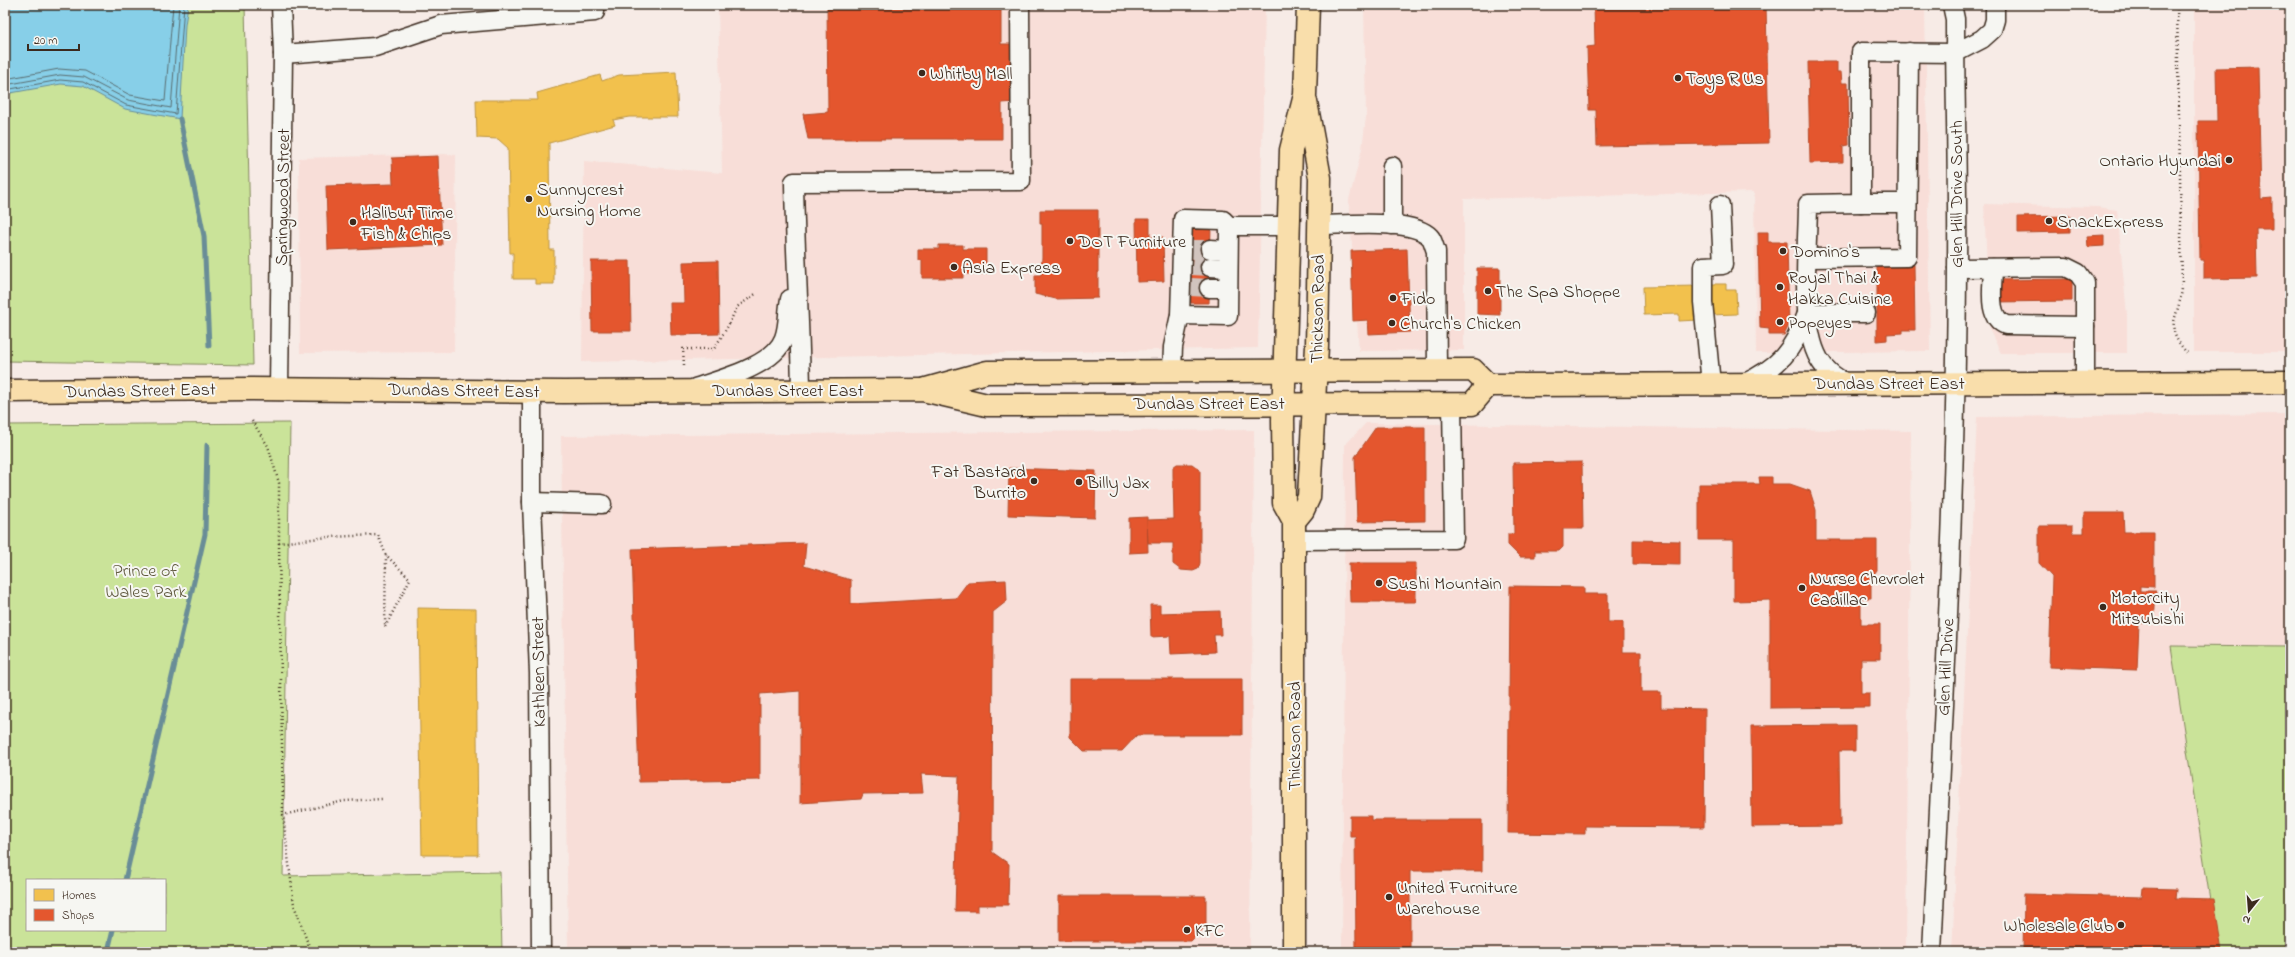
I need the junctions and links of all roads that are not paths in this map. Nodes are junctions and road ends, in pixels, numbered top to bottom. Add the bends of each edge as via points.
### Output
1 (281, 5) edge
2 (595, 5) edge
3 (1020, 5) edge
4 (1308, 5) edge
5 (1952, 5) edge
6 (1995, 5) edge
7 (1909, 52) junction
8 (1955, 53) junction
9 (283, 54) junction
10 (1305, 94) junction
11 (1392, 166) dead end
12 (1861, 203) junction
13 (1908, 203) junction
14 (1720, 205) dead end
15 (1319, 225) junction
16 (1392, 225) junction
17 (1229, 226) junction
18 (1289, 226) junction
19 (1210, 249) tunnel mouth
20 (1228, 250) junction
21 (1808, 258) junction
22 (1210, 267) tunnel mouth
23 (1228, 268) junction
24 (1957, 268) junction
25 (1993, 268) junction
26 (796, 277) junction
27 (1209, 288) tunnel mouth
28 (1228, 288) junction
29 (1807, 313) junction
30 (1866, 313) dead end
31 (1180, 315) junction
32 (2085, 326) junction
33 (1172, 370) junction
34 (1437, 370) junction
35 (1285, 371) junction
36 (1316, 371) junction
37 (1955, 382) junction
38 (2085, 382) junction
39 (2290, 382) edge
40 (1846, 383) junction
41 (1711, 384) junction
42 (1743, 384) junction
43 (1488, 385) junction
44 (279, 389) junction
45 (801, 390) junction
46 (923, 390) junction
47 (5, 391) edge
48 (532, 391) junction
49 (689, 391) junction
50 (1284, 403) junction
51 (1314, 403) junction
52 (1452, 404) junction
53 (532, 502) junction
54 (602, 504) dead end
55 (1294, 530) junction
56 (541, 952) edge
57 (1294, 952) edge
58 (1932, 952) edge

1 - 9 street, Springwood Street
2 - 9 street via 595,12 442,25 375,46
3 - 26 street via 1021,181 794,182
4 - 10 main road, Thickson Road
5 - 8 street, Glen Hill Drive South via 1955,19
6 - 8 street via 1992,30 1982,39
7 - 8 street
7 - 12 street via 1861,52
7 - 13 street
8 - 24 street, Glen Hill Drive South
9 - 44 street, Springwood Street
10 - 15 main road, Thickson Road via 1320,178
10 - 18 main road, Thickson Road via 1291,150
11 - 16 street
12 - 13 street
12 - 21 street via 1808,204
13 - 21 street via 1907,257
14 - 41 street via 1723,265 1703,266 1703,302
15 - 16 street
15 - 36 main road, Thickson Road
16 - 34 street via 1418,228 1431,237 1436,251
17 - 18 street
17 - 20 street
17 - 31 street via 1223,220 1183,219 1187,258 1186,287
18 - 35 main road, Thickson Road
19 - 20 street
20 - 23 street
21 - 29 street
22 - 23 street
23 - 28 street
24 - 25 street
24 - 37 street, Glen Hill Drive South
25 - 32 street via 2066,267 2078,273 2085,284
25 - 32 street via 1994,313 2001,324
26 - 45 street via 800,308
26 - 49 street via 788,308 787,329 778,349 764,360 739,373
27 - 28 street
28 - 31 street via 1228,316
29 - 30 street
29 - 40 street via 1819,359 1834,377
29 - 42 street via 1791,350 1764,374
31 - 33 street via 1173,347
32 - 38 street
33 - 35 main road, Dundas Street East
33 - 46 main road, Dundas Street East via 987,372
34 - 36 main road, Dundas Street East
34 - 43 main road, Dundas Street East via 1473,370
35 - 36 main road, Dundas Street East
35 - 50 main road, Thickson Road
36 - 51 main road, Thickson Road
37 - 38 main road, Dundas Street East
37 - 40 main road, Dundas Street East
37 - 58 street, Glen Hill Drive via 1951,546
38 - 39 main road, Dundas Street East
40 - 42 main road, Dundas Street East
41 - 42 main road, Dundas Street East
41 - 43 main road, Dundas Street East
43 - 52 main road, Dundas Street East via 1472,404
44 - 47 main road, Dundas Street East
44 - 48 main road, Dundas Street East
45 - 46 main road, Dundas Street East
45 - 49 main road, Dundas Street East
46 - 50 main road, Dundas Street East via 987,404
48 - 49 main road, Dundas Street East
48 - 53 street, Kathleen Street
50 - 51 main road, Dundas Street East
50 - 55 main road, Thickson Road via 1284,503
51 - 52 main road, Dundas Street East
51 - 55 main road, Thickson Road via 1309,498
52 - 55 street via 1454,539
53 - 54 street
53 - 56 street, Kathleen Street via 540,673
55 - 57 main road, Thickson Road

